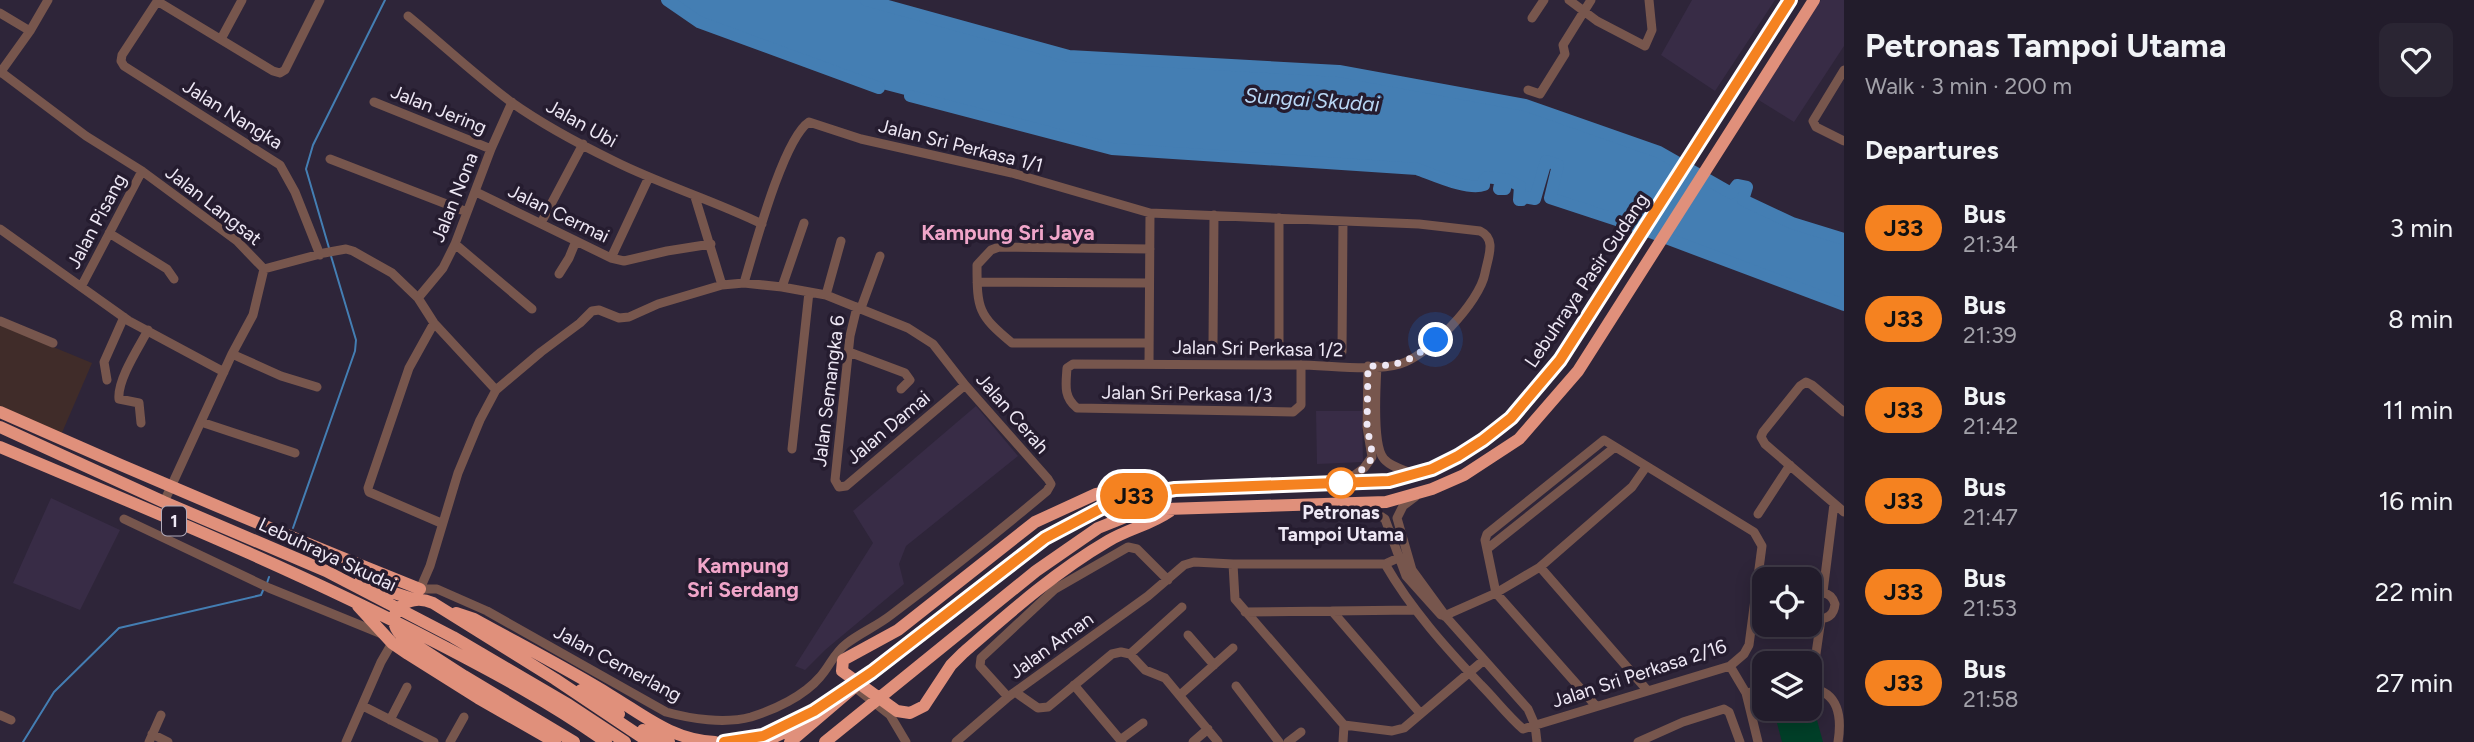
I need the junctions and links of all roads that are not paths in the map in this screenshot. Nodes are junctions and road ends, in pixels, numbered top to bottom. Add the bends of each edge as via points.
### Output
1 (48, 0) edge
2 (242, 0) edge
3 (320, 0) edge
4 (1544, 0) edge
5 (1569, 0) edge
6 (1591, 0) edge
7 (1649, 0) edge
8 (1790, 0) edge
9 (1814, 0) edge
10 (157, 1) edge
11 (1583, 11) junction
12 (0, 13) edge
13 (408, 16) dead end
14 (1532, 18) dead end
15 (30, 31) junction
16 (221, 39) junction
17 (1844, 70) edge
18 (0, 72) edge
19 (1528, 90) dead end
20 (374, 102) dead end
21 (512, 102) junction
22 (1844, 141) edge
23 (583, 144) junction
24 (491, 149) junction
25 (330, 159) dead end
26 (142, 171) junction
27 (649, 177) junction
28 (476, 192) junction
29 (695, 197) junction
30 (467, 212) junction
31 (1150, 213) junction
32 (1214, 215) junction
33 (1279, 218) junction
34 (1343, 221) junction
35 (541, 223) junction
36 (804, 223) dead end
37 (762, 224) junction
38 (0, 229) edge
39 (109, 233) junction
40 (841, 240) dead end
41 (576, 241) junction
42 (455, 244) junction
43 (711, 244) junction
44 (1150, 249) junction
45 (322, 254) junction
46 (880, 256) dead end
47 (611, 258) junction
48 (264, 269) junction
49 (559, 274) dead end
50 (174, 279) dead end
51 (976, 282) junction
52 (1150, 283) junction
53 (744, 284) junction
54 (722, 285) junction
55 (81, 287) junction
56 (782, 287) junction
57 (809, 292) junction
58 (826, 295) junction
59 (418, 298) junction
60 (859, 308) junction
61 (532, 309) dead end
62 (124, 317) junction
63 (0, 321) edge
64 (434, 323) junction
65 (148, 330) junction
66 (53, 343) dead end
67 (1149, 343) junction
68 (1213, 344) dead end
69 (849, 352) junction
70 (1342, 352) dead end
71 (1279, 353) dead end
72 (232, 354) junction
73 (1149, 364) junction
74 (1069, 365) joint
75 (1301, 365) junction
76 (1372, 366) junction
77 (224, 372) junction
78 (107, 380) dead end
79 (965, 385) junction
80 (317, 387) dead end
81 (901, 389) dead end
82 (496, 390) junction
83 (0, 412) edge
84 (1844, 412) edge
85 (201, 422) junction
86 (142, 423) dead end
87 (0, 427) edge
88 (0, 447) edge
89 (1615, 447) junction
90 (792, 449) dead end
91 (295, 453) dead end
92 (1790, 465) junction
93 (1646, 467) junction
94 (1416, 474) junction
95 (835, 480) joint
96 (1344, 483) junction
97 (1051, 484) joint
98 (171, 488) junction
99 (1175, 489) junction
100 (1419, 493) junction
101 (164, 502) junction
102 (1346, 504) junction
103 (1834, 504) junction
104 (1173, 509) junction
105 (1844, 512) edge
106 (1758, 514) dead end
107 (124, 519) dead end
108 (441, 523) junction
109 (1486, 545) junction
110 (1398, 558) junction
111 (1233, 564) junction
112 (1385, 564) junction
113 (1540, 567) junction
114 (1761, 567) edge
115 (326, 571) junction
116 (1168, 579) junction
117 (420, 589) junction
118 (1823, 592) joint
119 (1496, 593) junction
120 (406, 596) junction
121 (347, 597) junction
122 (1182, 607) dead end
123 (1415, 610) junction
124 (1332, 611) junction
125 (1245, 612) junction
126 (1445, 616) junction
127 (1822, 618) edge
128 (1752, 632) edge
129 (1188, 635) dead end
130 (393, 638) junction
131 (1233, 648) dead end
132 (1130, 654) junction
133 (1484, 660) junction
134 (1214, 665) junction
135 (1730, 666) junction
136 (827, 669) junction
137 (1468, 671) junction
138 (1074, 685) junction
139 (407, 687) dead end
140 (1236, 687) dead end
141 (1647, 690) junction
142 (1752, 692) edge
143 (1822, 692) edge
144 (1746, 693) junction
145 (1011, 695) junction
146 (1180, 695) junction
147 (839, 698) junction
148 (363, 706) junction
149 (1596, 706) junction
150 (1841, 706) edge
151 (814, 711) junction
152 (1420, 713) junction
153 (613, 714) junction
154 (0, 715) edge
155 (161, 715) dead end
156 (464, 717) dead end
157 (11, 720) dead end
158 (390, 720) junction
159 (1143, 723) dead end
160 (1344, 725) junction
161 (1535, 725) junction
162 (1208, 729) junction
163 (1301, 732) dead end
164 (838, 736) edge
165 (150, 738) edge
166 (544, 738) edge
167 (1121, 741) edge
168 (1757, 741) edge
169 (168, 742) edge
170 (346, 742) edge
171 (434, 742) edge
172 (450, 742) edge
173 (555, 742) edge
174 (574, 742) edge
175 (585, 742) edge
176 (607, 742) edge
177 (625, 742) edge
178 (649, 742) edge
179 (668, 742) edge
180 (715, 742) edge
181 (725, 742) edge
182 (765, 742) edge
183 (789, 742) edge
184 (825, 742) edge
185 (906, 742) edge
186 (956, 742) edge
187 (1193, 742) edge
188 (1218, 742) edge
189 (1279, 742) edge
190 (1288, 742) edge
191 (1343, 742) edge
192 (1537, 742) edge
193 (1638, 742) edge
194 (1741, 742) edge
195 (1746, 742) edge
196 (1838, 742) edge

1 - 15 street
2 - 16 street
3 - 16 street via 280,73
4 - 14 street
5 - 11 street
6 - 11 street
7 - 11 street via 1652,30 1645,46
8 - 94 highway, Lebuhraya Pasir Gudang via 1560,360 1511,418 1458,456
9 - 100 highway, Lebuhraya Pasir Gudang via 1578,371 1527,431 1491,459
10 - 16 street
10 - 45 street, Jalan Nangka via 122,55 124,66 281,165
11 - 19 street via 1563,45 1565,54 1540,94
12 - 15 street
13 - 21 street, Jalan Ubi
15 - 18 street
17 - 22 street via 1813,121
18 - 26 street, Jalan Langsat
20 - 24 street, Jalan Jering
21 - 23 street, Jalan Ubi
21 - 24 street, Jalan Nona
23 - 27 street, Jalan Ubi
23 - 35 street
24 - 28 street, Jalan Nona
25 - 30 street
26 - 39 street, Jalan Pisang
26 - 48 street, Jalan Langsat via 237,241
27 - 29 street, Jalan Ubi
27 - 47 street
28 - 30 street, Jalan Nona
28 - 35 street, Jalan Cermai
29 - 37 street, Jalan Ubi
29 - 43 street
30 - 42 street, Jalan Nona
31 - 32 street
31 - 37 street, Jalan Sri Perkasa 1/1 via 809,122 785,161
31 - 44 street, Jalan Sri Perkasa 1/2
32 - 33 street
32 - 68 street
33 - 34 street
33 - 71 street
34 - 70 street
34 - 76 street, Jalan Sri Perkasa 1/2 via 1480,231 1491,241 1477,293 1450,327 1412,359
35 - 41 street, Jalan Cermai
36 - 56 street
37 - 53 street
38 - 55 street
39 - 50 street via 167,269
39 - 55 street, Jalan Pisang
40 - 58 street
41 - 47 street, Jalan Cermai
41 - 49 street
42 - 59 street, Jalan Nona via 443,268
42 - 61 street
43 - 47 street, Jalan Cermai via 624,261
43 - 54 street
44 - 51 street via 999,247 976,265
44 - 52 street, Jalan Sri Perkasa 1/2
45 - 48 street
45 - 59 street via 354,251 392,273
46 - 60 street, Jalan Semangka 6
48 - 72 street, Jalan Langsat via 253,315
51 - 52 street
51 - 67 street via 981,314 1012,343
52 - 67 street, Jalan Sri Perkasa 1/2
53 - 54 street, Jalan Cerah
53 - 56 street, Jalan Cerah
54 - 82 street, Jalan Cerah via 629,317 592,311
55 - 62 street
56 - 57 street, Jalan Cerah
57 - 58 street, Jalan Cerah
57 - 90 street
58 - 60 street, Jalan Cerah
59 - 64 street
60 - 69 street, Jalan Semangka 6
60 - 79 street, Jalan Cerah via 933,344
62 - 65 street
62 - 78 street via 104,362
63 - 66 street
64 - 82 street
64 - 108 street via 409,368 368,488 380,498
65 - 77 street
65 - 86 street via 118,394 120,399 139,403
67 - 73 street, Jalan Sri Perkasa 1/2
69 - 81 street via 905,373 910,380
69 - 95 street, Jalan Semangka 6
72 - 77 street, Jalan Langsat
72 - 80 street
73 - 74 street, Jalan Sri Perkasa 1/2
73 - 75 street, Jalan Sri Perkasa 1/2
74 - 75 street, Jalan Sri Perkasa 1/3 via 1066,390 1077,408 1293,412 1301,405
75 - 76 street, Jalan Sri Perkasa 1/2
76 - 94 street via 1380,453 1389,463
76 - 96 street via 1367,427 1373,457
77 - 85 street, Jalan Langsat
79 - 95 street, Jalan Damai via 846,486 839,487
79 - 97 street, Jalan Cerah
82 - 108 street via 458,472
83 - 98 highway
84 - 92 street via 1812,385 1800,386 1761,437
85 - 91 street
85 - 98 street, Jalan Langsat
87 - 101 highway, Lebuhraya Skudai / 1
88 - 121 highway, Lebuhraya Skudai / 1
89 - 93 street, Jalan Sri Perkasa 2/16
89 - 109 street
89 - 109 street, Jalan Sri Perkasa 2/16 via 1604,440 1488,534
92 - 103 street
92 - 106 street
93 - 113 street via 1632,487
93 - 114 street, Jalan Sri Perkasa 2/16 via 1754,532 1762,546
94 - 96 highway, Lebuhraya Pasir Gudang via 1389,481
96 - 99 highway, Lebuhraya Pasir Gudang
97 - 136 street, Jalan Cemerlang via 1005,527 889,617 847,643
98 - 101 street, Jalan Langsat
98 - 117 highway
99 - 104 highway via 1156,485 1096,495 1035,522 898,630 843,660 842,671 897,711 910,713 924,706 963,653 1068,567
99 - 147 highway, Lebuhraya Pasir Gudang via 1113,502 1057,530
100 - 102 highway, Lebuhraya Pasir Gudang via 1386,502
100 - 126 street via 1399,511 1398,525 1412,570
101 - 115 highway, Lebuhraya Skudai / 1
102 - 104 highway, Lebuhraya Pasir Gudang
102 - 110 street via 1385,519
103 - 105 street
103 - 118 street
104 - 164 highway, Lebuhraya Pasir Gudang via 1128,516 1098,528 1068,548 897,683
107 - 130 street via 259,584
108 - 117 street
109 - 119 street
110 - 112 street
110 - 126 street via 1406,576
111 - 112 street
111 - 116 street, Jalan Aman via 1194,562
111 - 125 street via 1236,599
112 - 123 street
113 - 119 street
113 - 141 street
115 - 120 highway
115 - 177 highway, Lebuhraya Skudai / 1 via 453,637
116 - 145 street, Jalan Aman
116 - 145 street via 1137,549 1128,547 1055,589 979,662
117 - 120 highway
117 - 136 street, Jalan Cemerlang via 437,589 476,606 658,708 685,717 750,717 802,693
118 - 127 street via 1835,604 1833,613
119 - 126 street
119 - 149 street
120 - 180 highway via 474,619 661,729
121 - 130 highway
121 - 176 highway, Lebuhraya Skudai / 1 via 473,662
122 - 132 street
123 - 124 street
123 - 137 street
124 - 125 street
124 - 152 street
125 - 160 street
126 - 133 street
128 - 135 street, Jalan Sri Perkasa 2/16 via 1744,654
129 - 134 street
130 - 148 street
130 - 153 highway via 398,610 405,601 420,598
130 - 166 highway via 433,671
130 - 174 highway
130 - 175 highway via 534,710
131 - 134 street
132 - 138 street via 1112,654
132 - 146 street via 1146,670 1165,678
133 - 137 street
133 - 161 street via 1528,709
134 - 146 street
135 - 141 street, Jalan Sri Perkasa 2/16
135 - 144 street
136 - 185 street via 890,715
137 - 152 street
137 - 161 street via 1521,728
138 - 145 street via 1043,709
138 - 167 street
139 - 158 street
140 - 189 street
141 - 149 street, Jalan Sri Perkasa 2/16
142 - 144 street
143 - 150 street
144 - 168 street
145 - 186 street, Jalan Aman
146 - 162 street
147 - 151 highway
147 - 183 highway, Lebuhraya Pasir Gudang
148 - 158 street
148 - 170 street
149 - 161 street, Jalan Sri Perkasa 2/16
150 - 196 street
151 - 181 highway via 763,736
151 - 182 highway
152 - 160 street via 1405,728 1392,731
153 - 178 highway
153 - 179 highway
154 - 157 street
155 - 165 street
156 - 172 street
158 - 171 street
159 - 167 street
160 - 191 street
161 - 192 street
162 - 187 street
162 - 188 street
163 - 190 street
164 - 184 highway, Lebuhraya Pasir Gudang
165 - 169 street
166 - 173 highway
168 - 195 street
193 - 194 street via 1724,709

